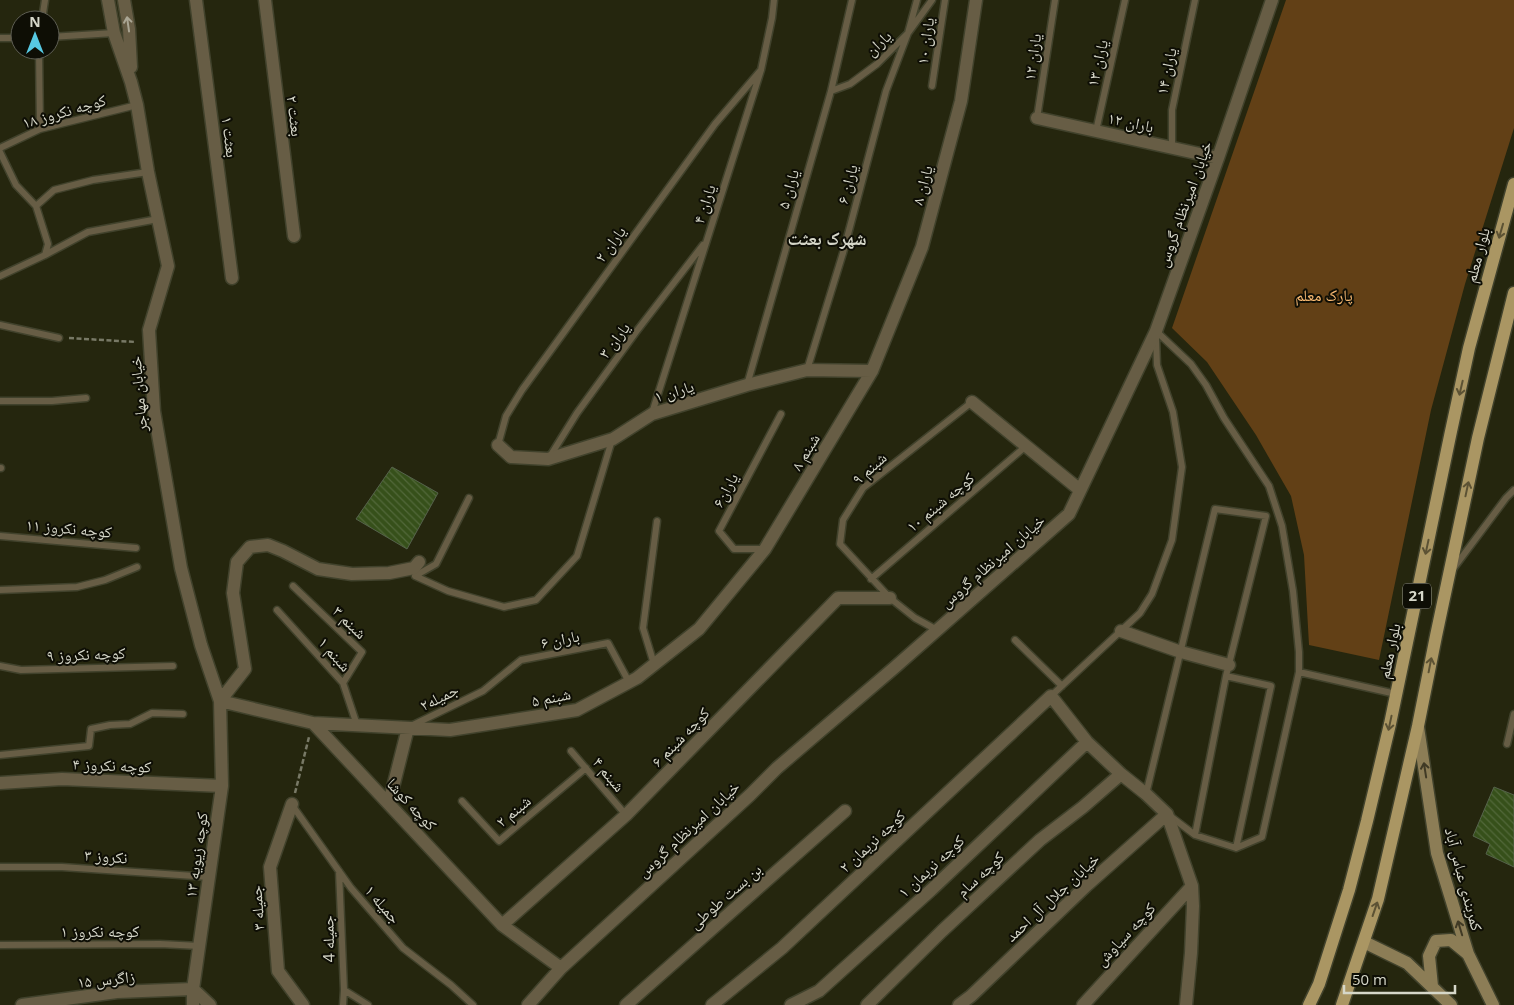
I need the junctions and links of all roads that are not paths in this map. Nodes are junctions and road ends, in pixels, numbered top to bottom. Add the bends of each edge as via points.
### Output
1 (108, 0) edge
2 (124, 0) edge
3 (196, 0) edge
4 (265, 0) edge
5 (774, 0) edge
6 (852, 0) edge
7 (917, 0) edge
8 (932, 0) edge
9 (944, 0) edge
10 (976, 0) edge
11 (1055, 0) edge
12 (1126, 0) edge
13 (1195, 0) edge
14 (1272, 0) edge
15 (114, 33) junction
16 (908, 33) junction
17 (60, 36) edge
18 (39, 60) edge
19 (761, 70) junction
20 (131, 82) junction
21 (932, 86) dead end
22 (831, 91) junction
23 (137, 105) junction
24 (1037, 118) joint
25 (40, 129) junction
26 (1096, 131) junction
27 (0, 148) edge
28 (1172, 148) junction
29 (0, 152) edge
30 (1218, 158) junction
31 (148, 172) junction
32 (1514, 184) edge
33 (36, 206) junction
34 (158, 219) junction
35 (294, 236) dead end
36 (707, 240) junction
37 (45, 255) junction
38 (0, 276) edge
39 (232, 278) dead end
40 (1514, 293) edge
41 (1509, 312) junction
42 (0, 325) edge
43 (1514, 329) edge
44 (1156, 331) junction
45 (58, 338) road end
46 (807, 370) junction
47 (872, 370) junction
48 (747, 385) junction
49 (86, 398) dead end
50 (0, 401) edge
51 (972, 402) joint
52 (652, 414) junction
53 (781, 414) dead end
54 (613, 439) junction
55 (498, 445) joint
56 (1026, 446) junction
57 (548, 459) junction
58 (1080, 490) junction
59 (1514, 490) edge
60 (469, 498) dead end
61 (658, 521) dead end
62 (0, 536) edge
63 (136, 548) dead end
64 (765, 549) junction
65 (419, 562) dead end
66 (137, 567) dead end
67 (1449, 574) junction
68 (871, 579) junction
69 (294, 586) dead end
70 (0, 590) edge
71 (890, 598) junction
72 (277, 610) dead end
73 (938, 630) junction
74 (1121, 631) junction
75 (1015, 640) dead end
76 (1181, 652) junction
77 (0, 666) edge
78 (173, 666) dead end
79 (654, 666) junction
80 (1228, 670) junction
81 (1299, 672) junction
82 (629, 682) junction
83 (343, 683) junction
84 (1062, 686) junction
85 (482, 691) joint
86 (1396, 694) junction
87 (1051, 696) junction
88 (220, 701) junction
89 (183, 714) dead end
90 (1514, 714) edge
91 (313, 723) junction
92 (357, 725) junction
93 (1418, 726) junction
94 (408, 728) junction
95 (1087, 742) junction
96 (1507, 744) dead end
97 (571, 751) dead end
98 (0, 755) edge
99 (586, 768) junction
100 (1122, 774) junction
101 (0, 783) edge
102 (222, 786) junction
103 (1146, 794) junction
104 (462, 801) dead end
105 (389, 803) junction
106 (292, 804) joint
107 (845, 811) dead end
108 (1167, 814) junction
109 (626, 815) junction
110 (1195, 835) junction
111 (1236, 848) junction
112 (0, 866) edge
113 (339, 871) junction
114 (209, 877) junction
115 (1192, 886) junction
116 (502, 925) junction
117 (1364, 942) junction
118 (0, 946) edge
119 (200, 946) junction
120 (1468, 954) junction
121 (561, 968) junction
122 (1432, 986) junction
123 (193, 989) junction
124 (344, 990) junction
125 (22, 1005) edge
126 (193, 1005) edge
127 (210, 1005) edge
128 (302, 1005) edge
129 (343, 1005) edge
130 (368, 1005) edge
131 (473, 1005) edge
132 (528, 1005) edge
133 (626, 1005) edge
134 (712, 1005) edge
135 (790, 1005) edge
136 (867, 1005) edge
137 (959, 1005) edge
138 (1083, 1005) edge
139 (1186, 1005) edge
140 (1309, 1005) edge
141 (1342, 1005) edge
142 (1451, 1005) edge
143 (1493, 1005) edge

1 - 15 street, خیابان مهاجر
20 -> 2 street, خیابان مهاجر via 129,29
3 - 39 street, بعثت ۱
4 - 35 street, بعثت ۲
5 - 19 lane, یاران ۴
6 - 22 lane, یاران ۵
7 - 16 lane
8 - 16 lane, یاران
9 - 21 lane, یاران ۱۰
10 - 47 street, یاران ۸ via 960,101 922,247
11 - 24 lane, یاران ۱۲
12 - 26 lane, یاران ۱۳
13 - 28 lane, یاران ۱۴ via 1172,110
14 - 30 street, خیابان امیرنظام گروس
15 - 17 lane
15 - 20 street, خیابان مهاجر
16 - 22 lane, یاران via 877,64 850,84
16 - 46 lane, یاران ۶ via 886,91 843,253
18 - 25 lane
19 - 36 lane, یاران ۴
19 - 55 lane, یاران ۲ via 715,124 522,390 506,416
20 - 23 street, خیابان مهاجر
22 - 48 lane, یاران ۵
23 - 25 lane, کوچه نکروز ۱۸
23 - 31 street, خیابان مهاجر
24 - 26 street, باران ۱۲
25 - 27 lane, کوچه نکروز ۱۸
26 - 28 street, باران ۱۲
28 - 30 street, باران ۱۲
29 - 33 lane via 16,185
30 - 44 street, خیابان امیرنظام گروس
31 - 33 lane via 54,190
31 - 34 street, خیابان مهاجر
32 -> 86 main road, بلوار معلم / 21 via 1470,348
33 - 37 lane via 48,244
34 - 37 lane via 88,232
34 - 88 street, خیابان مهاجر via 168,266 149,330 154,411 181,568
36 - 52 lane, یاران ۴
36 - 57 lane, یاران ۳ via 577,413
37 - 38 lane
40 - 41 main road, 21
41 - 43 lane
67 -> 41 main road, 21
42 - 45 lane
44 - 58 street, خیابان امیرنظام گروس
44 - 74 lane via 1156,365 1173,412 1182,467 1172,540 1152,594 1140,613
44 - 81 lane via 1191,364 1269,486 1282,526 1293,591
46 - 47 street, یاران ۱
46 - 48 street, یاران ۱
47 - 64 street, شبنم ۸
48 - 52 street, یاران ۱
49 - 50 lane
51 - 56 street
51 - 68 lane, شبنم ۹ via 863,488 843,520 840,544
52 - 54 street, یاران ۱
53 - 64 lane, یاران۶ via 719,531 734,549
54 - 57 street, یاران ۱
54 - 60 lane via 577,556 536,600 504,607 448,591 416,576 436,564
55 - 57 street, یاران ۱ via 510,457
56 - 58 street
56 - 68 lane, کوچه شبنم ۱۰
58 - 73 street, خیابان امیرنظام گروس via 1069,514
59 - 67 lane
61 - 79 lane via 643,628
62 - 63 lane, کوچه نکروز ۱۱
64 - 79 street, شبنم ۵ via 699,628
65 - 88 street via 414,568 389,573 352,574 318,569 268,546 250,547 237,562 233,593 245,669
66 - 70 lane via 105,580 77,586
93 -> 67 main road, 21
68 - 71 lane, شبنم ۹
69 - 83 lane, شبنم ۳ via 362,652
71 - 73 lane, شبنم ۹ via 915,618
71 - 109 street, کوچه شبنم ۶ via 838,598
72 - 83 lane, شبنم ۱
73 - 121 street, خیابان امیرنظام گروس via 777,768
74 - 76 street
74 - 84 lane
75 - 84 lane
76 - 80 street
76 - 80 lane via 1215,509 1266,516
76 - 103 lane
77 - 78 lane, کوچه نکروز ۹ via 21,670
79 - 82 street, شبنم ۵
80 - 110 lane
80 - 111 lane via 1271,686
81 - 86 lane
81 - 111 lane via 1262,837
82 - 85 lane, باران ۶ via 608,643 521,660
82 - 94 street, شبنم ۵ via 577,710 450,730
83 - 92 lane, شبنم ۱
84 - 87 lane
85 - 94 lane, جمیله۲
86 -> 140 main road, بلوار معلم / 21 via 1349,890 1319,984
87 - 95 street
87 - 134 street, کوچه نریمان ۲ via 782,948
88 - 91 street
88 - 102 street, کوچه زیویه ۱۳
89 - 98 lane via 152,713 130,724 110,724 91,729 89,746
90 - 96 lane
91 - 92 street, شبنم ۵
91 - 105 street, کوچه کوشا
92 - 94 street, شبنم ۵
117 -> 93 main road, 21 via 1378,899
120 -> 93 main road, کمربندی عباس آباد via 1438,853
94 - 105 street
95 - 100 street
95 - 135 street, کوچه نریمان ۱ via 819,991
97 - 99 lane, شبنم ۴
99 - 104 lane, شبنم ۲ via 499,841
99 - 109 lane, شبنم ۴
100 - 103 street
100 - 136 street, کوچه سام via 1040,840
101 - 102 street, کوچه نکروز ۴ via 62,780
102 - 114 street, کوچه زیویه ۱۳
103 - 108 street
105 - 116 street, کوچه کوشا
106 - 113 lane, جمیله ۱
106 - 128 street, جمیله ۳ via 270,867 278,971
107 - 133 street, بن بست طوطی
108 - 110 lane
108 - 115 street
108 - 137 street, خیابان جلال آل احمد
109 - 116 street, کوچه شبنم ۶
110 - 111 lane
112 - 114 lane, نکروز ۳
113 - 124 lane, جمیله 4
113 - 131 lane, جمیله ۱ via 403,948
114 - 119 street, کوچه زیویه ۱۳
115 - 138 street, کوچه سیاوش
115 - 139 street
116 - 121 street, کوچه کوشا
117 - 122 main road via 1407,963
117 - 141 main road, 21
118 - 119 lane, کوچه نکروز ۱
119 - 123 street, کوچه زیویه ۱۳
120 - 122 main road via 1451,940 1436,941 1429,956
120 - 143 main road, کمربندی عباس آباد
121 - 132 street, خیابان امیرنظام گروس
122 - 142 main road
123 - 125 street, زاگرس ۱۵ via 117,992
123 - 126 street, کوچه زیویه ۱۳
123 - 127 street
124 - 129 lane, جمیله 4
124 - 130 lane

